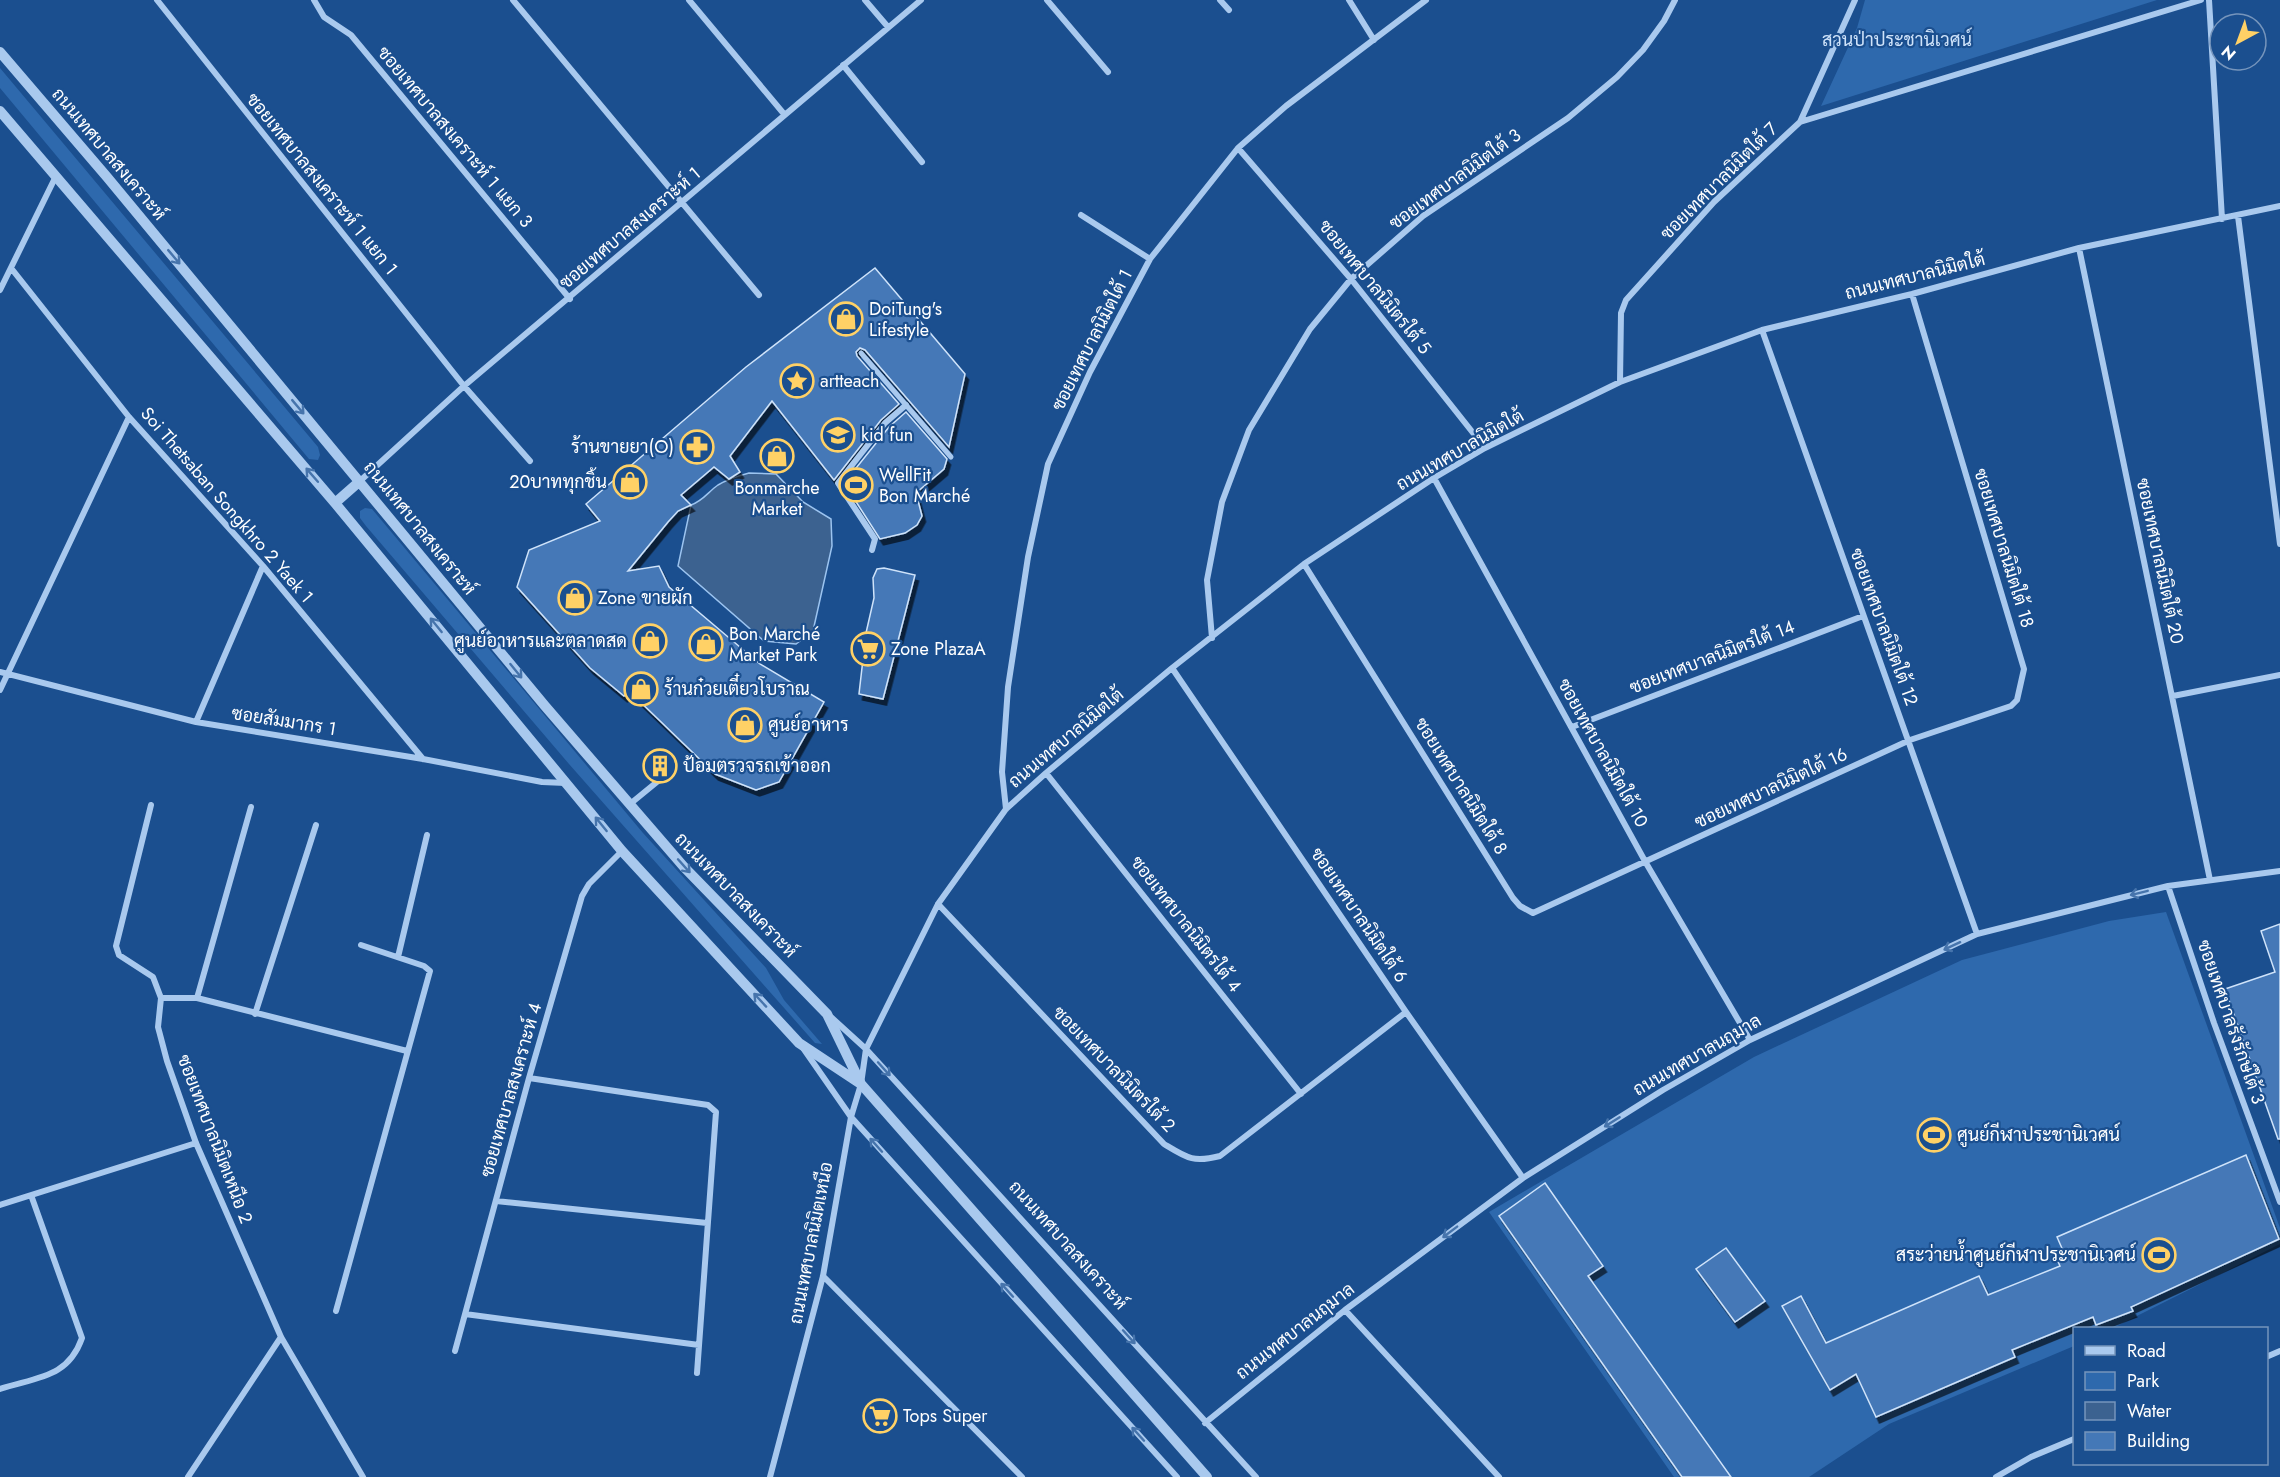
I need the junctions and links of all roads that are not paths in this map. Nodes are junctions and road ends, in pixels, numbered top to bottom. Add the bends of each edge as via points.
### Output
1 (157, 0) edge
2 (314, 0) edge
3 (513, 0) edge
4 (689, 0) edge
5 (866, 0) edge
6 (921, 0) edge
7 (1047, 0) edge
8 (1220, 0) edge
9 (1349, 0) edge
10 (1426, 0) edge
11 (1675, 0) edge
12 (1855, 0) edge
13 (2201, 0) edge
14 (2209, 0) edge
15 (1229, 10) dead end
16 (888, 27) junction
17 (1374, 40) junction
18 (0, 52) edge
19 (843, 65) junction
20 (1108, 72) dead end
21 (0, 111) edge
22 (784, 114) junction
23 (1800, 122) junction
24 (1238, 148) junction
25 (922, 162) dead end
26 (55, 178) junction
27 (681, 205) junction
28 (2280, 206) edge
29 (1081, 215) dead end
30 (2238, 216) junction
31 (2222, 219) junction
32 (2079, 248) junction
33 (1150, 260) junction
34 (11, 268) junction
35 (1351, 279) junction
36 (0, 290) edge
37 (1912, 294) junction
38 (759, 295) dead end
39 (570, 299) junction
40 (1762, 330) junction
41 (861, 353) dead end
42 (1620, 382) junction
43 (464, 386) junction
44 (906, 405) junction
45 (129, 417) junction
46 (1485, 448) junction
47 (951, 457) dead end
48 (530, 461) dead end
49 (1434, 478) junction
50 (360, 481) junction
51 (335, 503) junction
52 (2280, 544) edge
53 (872, 550) dead end
54 (1304, 564) junction
55 (263, 566) junction
56 (1863, 615) junction
57 (1212, 638) junction
58 (1172, 668) junction
59 (3, 673) edge
60 (2280, 675) edge
61 (0, 690) edge
62 (2173, 696) junction
63 (196, 722) junction
64 (1572, 727) junction
65 (1910, 740) junction
66 (423, 759) junction
67 (674, 768) dead end
68 (1046, 773) junction
69 (566, 783) junction
70 (630, 804) junction
71 (151, 805) dead end
72 (251, 807) dead end
73 (1006, 808) junction
74 (316, 825) dead end
75 (427, 835) dead end
76 (622, 851) junction
77 (1646, 863) junction
78 (2280, 871) edge
79 (2210, 880) junction
80 (2168, 886) junction
81 (938, 904) junction
82 (1977, 934) junction
83 (361, 945) dead end
84 (398, 957) junction
85 (161, 998) junction
86 (197, 998) junction
87 (1406, 1012) junction
88 (255, 1014) junction
89 (827, 1014) junction
90 (1750, 1040) junction
91 (800, 1043) junction
92 (866, 1049) junction
93 (406, 1050) junction
94 (528, 1078) junction
95 (861, 1084) junction
96 (1301, 1094) junction
97 (851, 1118) junction
98 (196, 1143) junction
99 (1523, 1178) junction
100 (31, 1195) junction
101 (496, 1200) junction
102 (2280, 1202) edge
103 (0, 1205) edge
104 (707, 1223) junction
105 (824, 1276) junction
106 (1346, 1310) junction
107 (336, 1311) dead end
108 (465, 1314) junction
109 (281, 1337) junction
110 (699, 1345) junction
111 (455, 1351) dead end
112 (697, 1373) dead end
113 (0, 1389) edge
114 (1205, 1423) junction
115 (2073, 1439) edge
116 (188, 1477) edge
117 (363, 1477) edge
118 (770, 1477) edge
119 (1022, 1477) edge
120 (1177, 1477) edge
121 (1207, 1477) edge
122 (1256, 1477) edge
123 (1499, 1477) edge
124 (1996, 1477) edge

1 - 43 street, ซอยเทศบาลสงเคราะห์ 1 แยก 1
2 - 39 street, ซอยเทศบาลสงเคราะห์ 1 แยก 3 via 324,16 351,35
3 - 27 street
4 - 22 street
5 - 16 street
6 - 16 street, ซอยเทศบาลสงเคราะห์ 1
7 - 20 street
8 - 15 street
9 - 17 street
10 - 17 street, ซอยเทศบาลนิมิตใต้ 1
11 - 35 street, ซอยเทศบาลนิมิตใต้ 3 via 1643,50 1617,77 1568,118 1423,216
12 - 23 street, ซอยเทศบาลนิมิตใต้ 7
13 - 23 street
14 - 31 street
16 - 19 street, ซอยเทศบาลสงเคราะห์ 1
17 - 24 street, ซอยเทศบาลนิมิตใต้ 1 via 1286,106
18 -> 50 street, ถนนเทศบาลสงเคราะห์
19 - 22 street, ซอยเทศบาลสงเคราะห์ 1
19 - 25 street
21 - 26 street, ถนนเทศบาลสงเคราะห์
22 - 27 street, ซอยเทศบาลสงเคราะห์ 1
23 - 42 street, ซอยเทศบาลนิมิตใต้ 7 via 1714,202 1626,300 1621,313
24 - 33 street, ซอยเทศบาลนิมิตใต้ 1
24 - 35 street, ซอยเทศบาลนิมิตรใต้ 5
26 - 34 street
51 -> 26 street, ถนนเทศบาลสงเคราะห์
27 - 38 street
27 - 39 street, ซอยเทศบาลสงเคราะห์ 1
28 - 30 street, ถนนเทศบาลนิมิตใต้
29 - 33 street
30 - 31 street, ถนนเทศบาลนิมิตใต้
30 - 52 street
31 - 32 street, ถนนเทศบาลนิมิตใต้
32 - 37 street, ถนนเทศบาลนิมิตใต้
32 - 62 street, ซอยเทศบาลนิมิตใต้ 20
33 - 73 street, ซอยเทศบาลนิมิตใต้ 1 via 1090,372 1048,464 1028,557 1008,687 1002,772
34 - 36 street
34 - 45 street, Soi Thetsaban Songkhro 2 Yaek 1
35 - 46 street, ซอยเทศบาลนิมิตรใต้ 5
35 - 57 street, ซอยเทศบาลนิมิตใต้ 3 via 1310,329 1249,430 1222,502 1207,580
37 - 40 street, ถนนเทศบาลนิมิตใต้
37 - 65 street, ซอยเทศบาลนิมิตใต้ 18 via 2024,669 2017,700 2011,706
39 - 43 street, ซอยเทศบาลสงเคราะห์ 1
40 - 42 street, ถนนเทศบาลนิมิตใต้
40 - 56 street, ซอยเทศบาลนิมิตใต้ 12
41 - 44 street
42 - 46 street, ถนนเทศบาลนิมิตใต้
43 - 48 street, ซอยเทศบาลสงเคราะห์ 1 แยก 1
43 - 50 street, ซอยเทศบาลสงเคราะห์ 1
44 - 47 street
44 - 53 street via 885,423 838,483 875,540
45 - 55 street, Soi Thetsaban Songkhro 2 Yaek 1
45 - 59 street
46 - 49 street, ถนนเทศบาลนิมิตใต้
49 - 54 street, ถนนเทศบาลนิมิตใต้
49 - 64 street, ซอยเทศบาลนิมิตใต้ 10
50 - 51 street
50 -> 70 street, ถนนเทศบาลสงเคราะห์ via 544,706
69 -> 51 street, ถนนเทศบาลสงเคราะห์
54 - 57 street, ถนนเทศบาลนิมิตใต้
54 - 77 street, ซอยเทศบาลนิมิตใต้ 8 via 1520,906 1533,913 1540,911
55 - 63 street
55 - 66 street, Soi Thetsaban Songkhro 2 Yaek 1
56 - 64 street, ซอยเทศบาลนิมิตรใต้ 14
56 - 65 street, ซอยเทศบาลนิมิตใต้ 12
57 - 58 street, ถนนเทศบาลนิมิตใต้
58 - 68 street, ถนนเทศบาลนิมิตใต้
58 - 87 street, ซอยเทศบาลนิมิตใต้ 6
59 - 61 street
59 - 63 street, ซอยสัมมากร 1
60 - 62 street
62 - 79 street, ซอยเทศบาลนิมิตใต้ 20
63 - 66 street, ซอยสัมมากร 1
64 - 77 street, ซอยเทศบาลนิมิตใต้ 10
65 - 77 street, ซอยเทศบาลนิมิตใต้ 16
65 - 82 street, ซอยเทศบาลนิมิตใต้ 12
66 - 69 street, ซอยสัมมากร 1
67 - 70 street
68 - 73 street, ถนนเทศบาลนิมิตใต้
68 - 96 street, ซอยเทศบาลนิมิตรใต้ 4
76 -> 69 street, ถนนเทศบาลสงเคราะห์
70 -> 89 street, ถนนเทศบาลสงเคราะห์ via 684,867
71 - 85 street via 116,946 119,955 153,977
72 - 86 street
73 - 81 street, ถนนเทศบาลนิมิตใต้
74 - 88 street
75 - 84 street
91 -> 76 street, ถนนเทศบาลสงเคราะห์
76 - 94 street, ซอยเทศบาลสงเคราะห์ 4 via 582,896
77 - 90 street, ซอยเทศบาลนิมิตใต้ 10
78 - 79 street, ถนนเทศบาลนฤมาล
79 - 80 street, ถนนเทศบาลนฤมาล
80 -> 82 street, ถนนเทศบาลนฤมาล
80 - 102 street, ซอยเทศบาลรังรักษ์ใต้ 3
81 - 92 street, ถนนเทศบาลนิมิตใต้
81 - 96 street, ซอยเทศบาลนิมิตรใต้ 2 via 1164,1144 1187,1158 1202,1161 1220,1156
82 -> 90 street, ถนนเทศบาลนฤมาล
83 - 84 street
84 - 93 street via 430,971
85 - 86 street
85 - 98 street, ซอยเทศบาลนิมิตเหนือ 2 via 158,1027
86 - 88 street
87 - 96 street, ซอยเทศบาลนิมิตรใต้ 2
87 - 99 street, ซอยเทศบาลนิมิตใต้ 6
88 - 93 street
89 - 92 street, ถนนเทศบาลสงเคราะห์
89 - 95 street, ถนนเทศบาลสงเคราะห์
90 -> 99 street, ถนนเทศบาลนฤมาล
91 - 95 street, ถนนเทศบาลสงเคราะห์
91 - 97 street, ถนนเทศบาลสงเคราะห์
92 - 95 street, ถนนเทศบาลนิมิตเหนือ
92 -> 114 street, ถนนเทศบาลสงเคราะห์
93 - 107 street
94 - 101 street, ซอยเทศบาลสงเคราะห์ 4
94 - 104 street via 713,1108 716,1112
95 - 97 street, ถนนเทศบาลนิมิตเหนือ
95 - 121 street, ถนนเทศบาลสงเคราะห์
97 - 105 street, ถนนเทศบาลนิมิตเหนือ
120 -> 97 street, ถนนเทศบาลสงเคราะห์
98 - 100 street
98 - 109 street, ซอยเทศบาลนิมิตเหนือ 2
99 -> 106 street, ถนนเทศบาลนฤมาล
100 - 103 street
100 - 113 street via 82,1338 76,1355 57,1372
101 - 104 street
101 - 108 street, ซอยเทศบาลสงเคราะห์ 4
104 - 110 street
105 - 118 street, ถนนเทศบาลนิมิตเหนือ
105 - 119 street
106 - 114 street, ถนนเทศบาลนฤมาล
106 - 123 street
108 - 110 street
108 - 111 street, ซอยเทศบาลสงเคราะห์ 4
109 - 116 street
109 - 117 street, ซอยเทศบาลนิมิตเหนือ 2
110 - 112 street
114 - 122 street, ถนนเทศบาลสงเคราะห์
115 - 124 street

